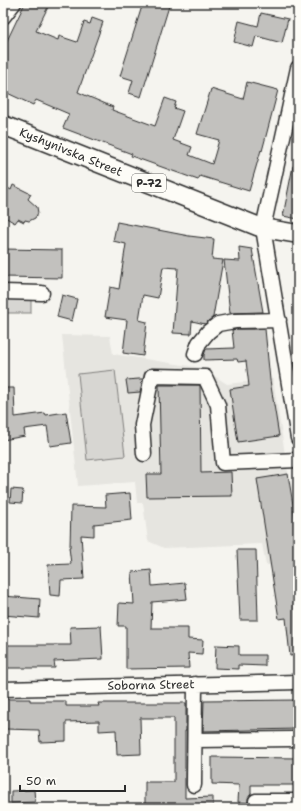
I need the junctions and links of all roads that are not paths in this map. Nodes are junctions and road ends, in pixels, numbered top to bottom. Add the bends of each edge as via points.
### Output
1 (14, 3) edge
2 (3, 17) edge
3 (298, 68) edge
4 (3, 125) edge
5 (263, 228) junction
6 (298, 234) edge
7 (3, 292) edge
8 (42, 293) dead end
9 (279, 320) junction
10 (195, 354) dead end
11 (298, 438) edge
12 (144, 454) dead end
13 (298, 460) edge
14 (298, 682) edge
15 (195, 684) junction
16 (3, 689) edge
17 (293, 739) dead end
18 (195, 740) junction
19 (194, 785) dead end
20 (298, 801) edge
21 (257, 808) edge

1 - 2 street
3 - 5 street
4 - 5 main road, Kyshynivska Street / Р-72
5 - 6 main road, Kyshynivska Street / Р-72
5 - 9 street
7 - 8 street
9 - 10 street via 218,324 199,343
9 - 11 street
12 - 13 street via 142,425 152,376 205,377 218,405 223,464
14 - 15 street, Soborna Street
15 - 16 street, Soborna Street
15 - 18 street
17 - 18 street
18 - 19 street
20 - 21 street via 256,801

